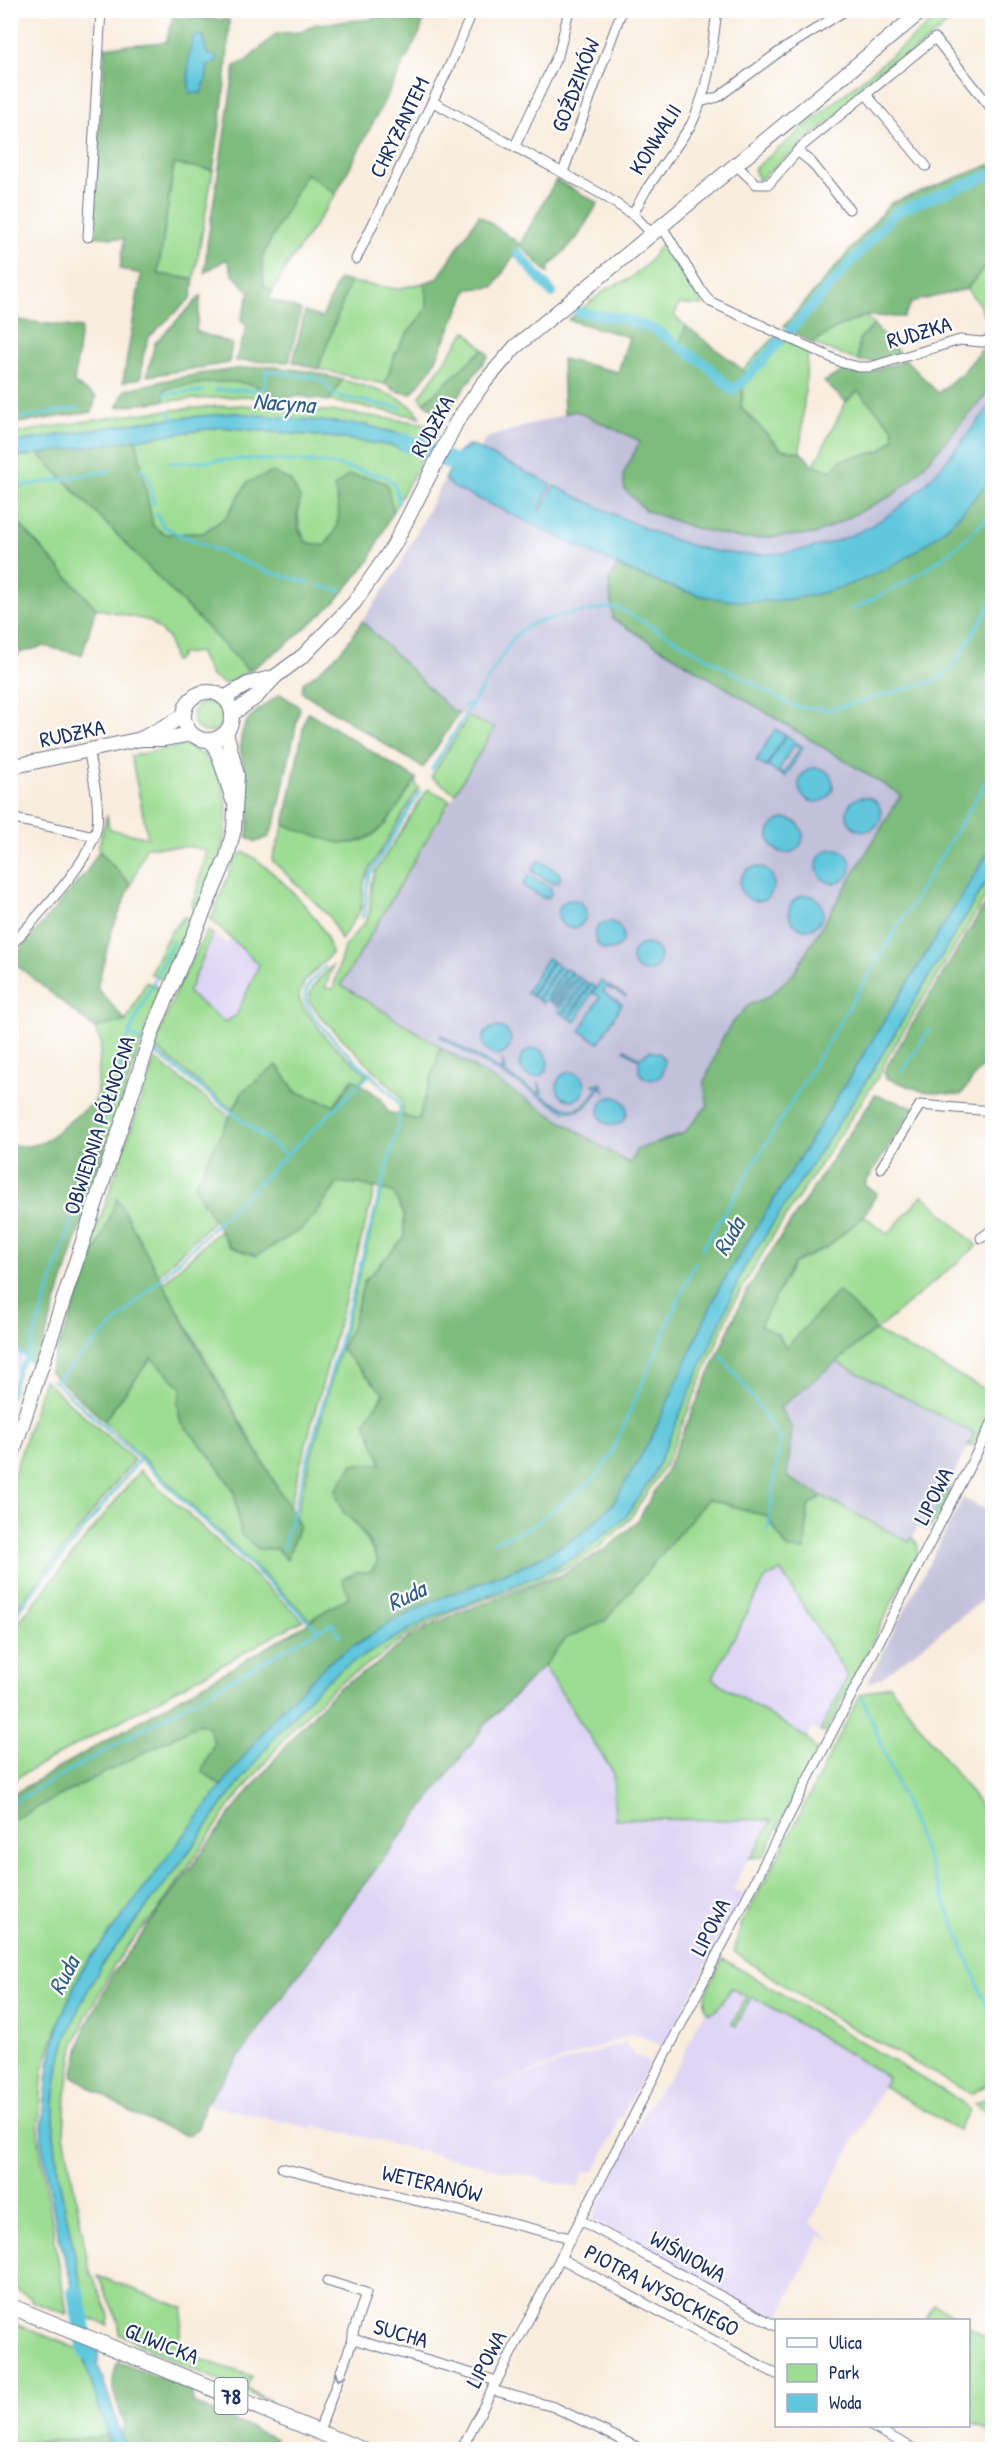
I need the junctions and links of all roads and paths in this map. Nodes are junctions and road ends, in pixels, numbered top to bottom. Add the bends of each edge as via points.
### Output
1 (101, 10) edge
2 (473, 10) edge
3 (569, 10) edge
4 (622, 10) edge
5 (717, 10) edge
6 (846, 10) edge
7 (923, 10) edge
8 (866, 94) junction
9 (433, 102) junction
10 (700, 102) junction
11 (993, 109) edge
12 (515, 146) junction
13 (797, 151) junction
14 (736, 165) junction
15 (926, 166) dead end
16 (563, 172) junction
17 (849, 209) dead end
18 (633, 214) junction
19 (656, 229) junction
20 (88, 237) dead end
21 (356, 259) dead end
22 (993, 340) edge
23 (276, 676) junction
24 (224, 698) junction
25 (232, 714) junction
26 (184, 716) junction
27 (226, 732) junction
28 (192, 734) junction
29 (141, 739) junction
30 (212, 740) junction
31 (89, 752) junction
32 (10, 767) edge
33 (235, 807) junction
34 (11, 820) edge
35 (94, 836) junction
36 (10, 947) edge
37 (993, 1111) edge
38 (881, 1168) dead end
39 (993, 1230) edge
40 (981, 1238) dead end
41 (993, 1423) edge
42 (10, 1461) edge
43 (282, 2168) dead end
44 (580, 2220) junction
45 (571, 2238) junction
46 (560, 2258) junction
47 (327, 2281) dead end
48 (10, 2306) edge
49 (775, 2325) edge
50 (353, 2339) junction
51 (775, 2373) edge
52 (494, 2385) junction
53 (873, 2427) edge
54 (318, 2431) junction
55 (363, 2450) edge
56 (461, 2450) edge
57 (643, 2450) edge
58 (916, 2450) edge

1 - 20 street
2 - 9 street, CHRYZANTEM
3 - 12 street via 559,52
4 - 16 street, GOŹDZIKÓW
5 - 10 street, KONWALII via 711,60
6 - 10 street via 718,97
7 - 14 main road, RUDZKA
8 - 11 street via 935,38
8 - 13 street
8 - 15 street
9 - 12 street
9 - 21 street, CHRYZANTEM
10 - 18 street, KONWALII via 691,125
12 - 16 street
13 - 14 street via 766,185 753,182
13 - 17 street via 811,162
14 - 19 main road, RUDZKA
16 - 18 street
18 - 19 street
19 - 22 street, RUDZKA via 711,302 843,363 870,367 960,340
19 - 23 main road, RUDZKA via 515,347 477,391 448,437 394,544 365,589 304,655
23 - 24 main road, RUDZKA via 248,684
23 - 25 main road, RUDZKA
24 - 25 main road
24 - 26 main road via 209,693 197,695 189,702
25 - 27 main road
26 - 28 main road
26 - 29 main road, RUDZKA
27 - 30 main road
27 - 33 main road, OBWIEDNIA PÓŁNOCNA via 237,775
28 - 29 main road, RUDZKA
28 - 30 main road
29 - 31 main road, RUDZKA
30 - 33 main road, OBWIEDNIA PÓŁNOCNA
31 - 32 main road, RUDZKA
31 - 35 street via 97,810
33 - 42 main road, OBWIEDNIA PÓŁNOCNA via 227,857 153,1030
34 - 35 street
35 - 36 street via 78,867
37 - 38 street via 920,1105
39 - 40 street
41 - 44 street, LIPOWA
43 - 45 street, WETERANÓW
44 - 45 street, LIPOWA
44 - 49 street, WIŚNIOWA
45 - 46 street, LIPOWA
46 - 51 street, PIOTRA WYSOCKIEGO
46 - 52 street, LIPOWA
47 - 50 street via 366,2293
48 - 54 main road, GLIWICKA / 78
50 - 52 street, SUCHA
50 -> 54 street, SUCHA
52 - 56 street, LIPOWA
52 - 57 street, SUCHA via 554,2407
53 - 58 street
54 - 55 main road, GLIWICKA / 78

